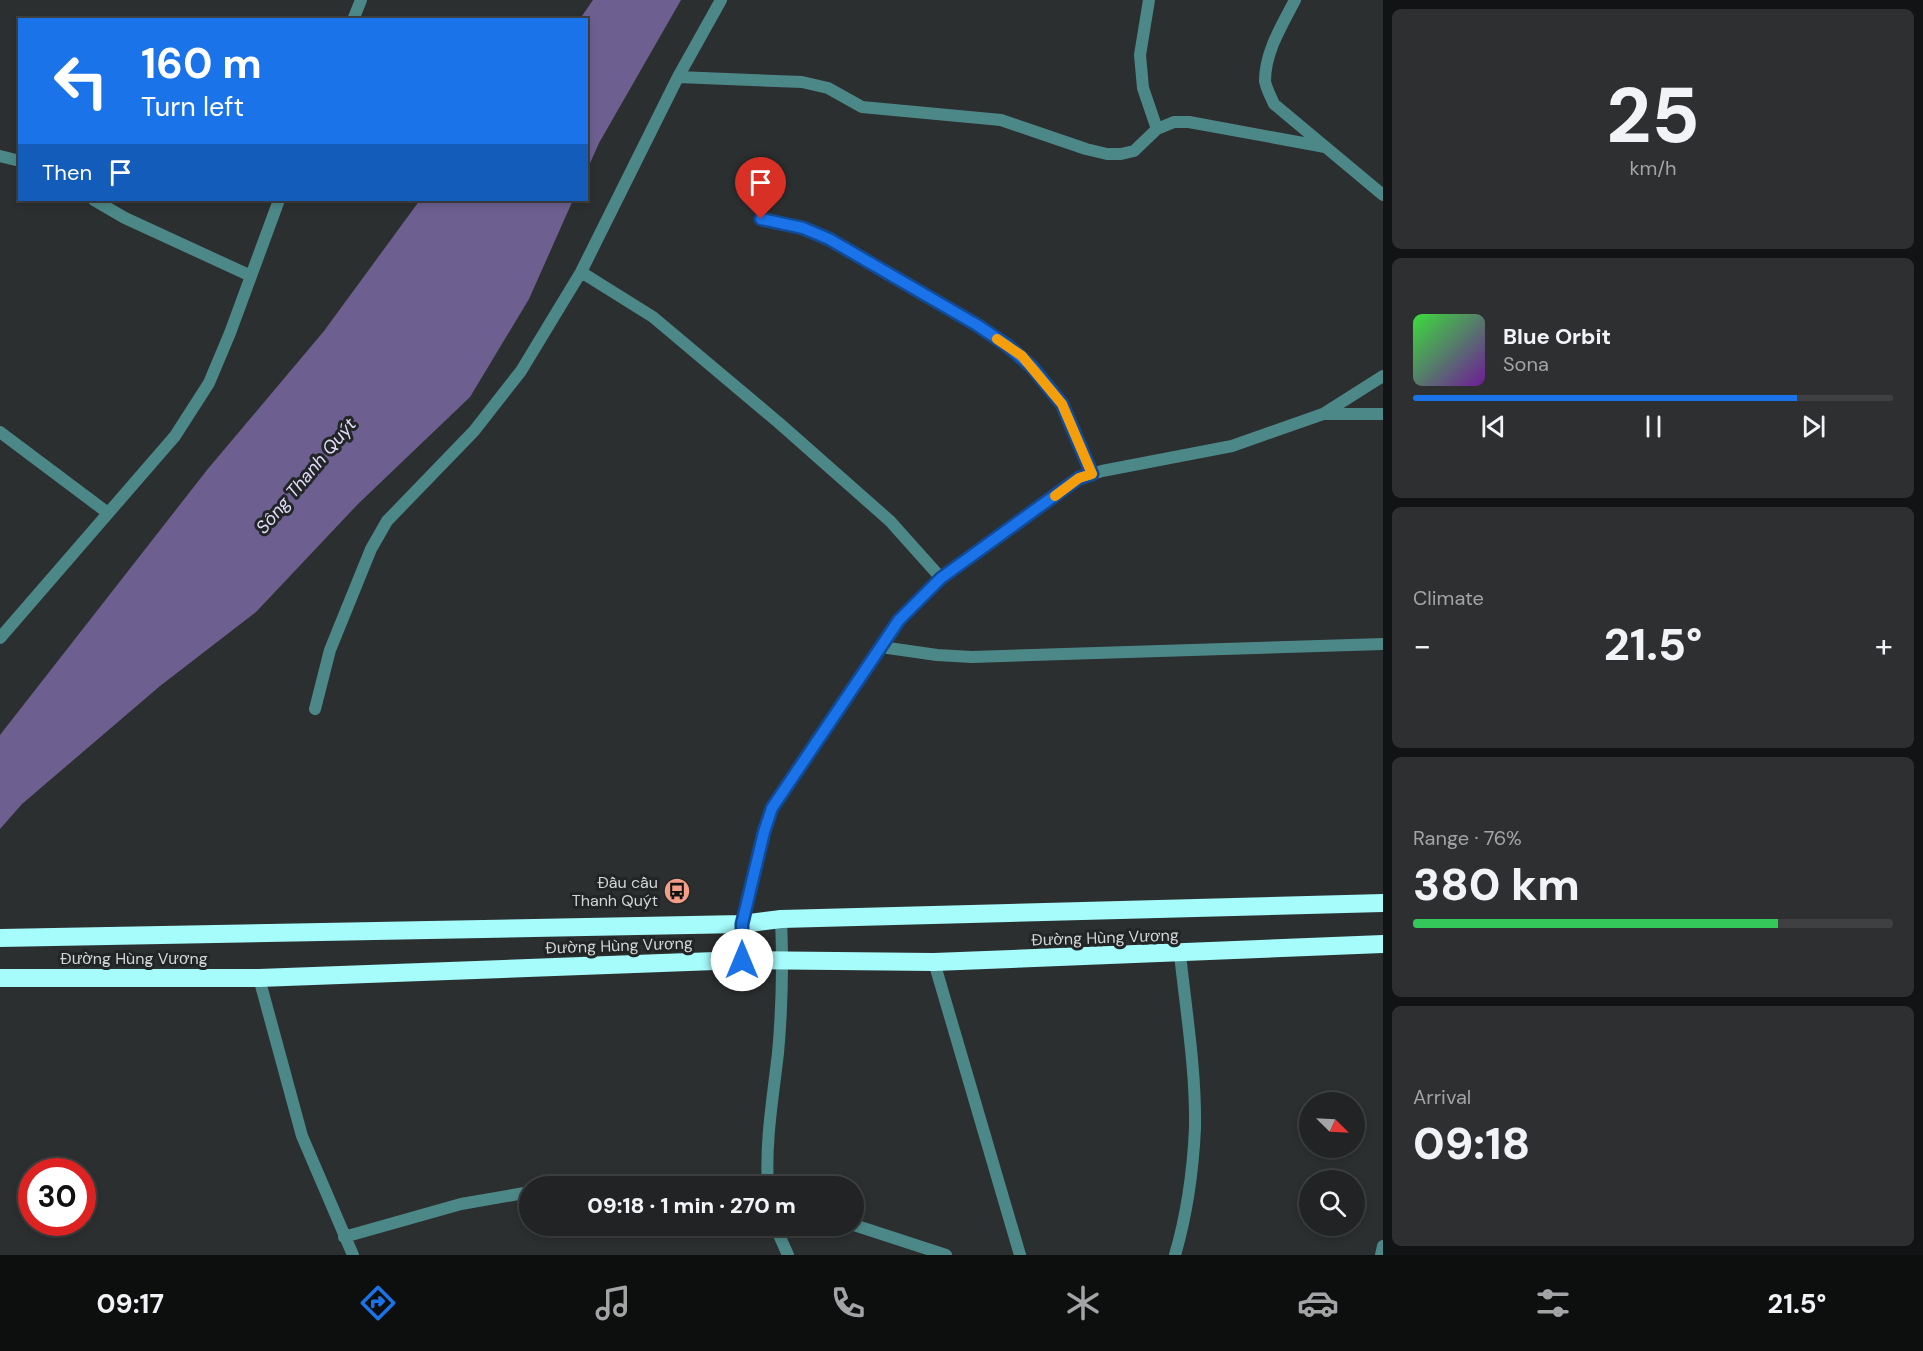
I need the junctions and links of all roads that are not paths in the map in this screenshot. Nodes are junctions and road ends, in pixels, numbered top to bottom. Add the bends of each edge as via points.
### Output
1 (361, 0) edge
2 (721, 0) edge
3 (1149, 0) edge
4 (1295, 0) edge
5 (354, 18) edge
6 (678, 77) junction
7 (1157, 129) junction
8 (1326, 147) junction
9 (0, 156) edge
10 (18, 160) edge
11 (1383, 195) edge
12 (96, 201) edge
13 (279, 201) edge
14 (761, 219) dead end
15 (581, 272) junction
16 (251, 276) junction
17 (1383, 376) edge
18 (1323, 414) junction
19 (1383, 414) edge
20 (0, 432) edge
21 (1092, 474) junction
22 (108, 513) junction
23 (941, 578) junction
24 (0, 638) edge
25 (1383, 644) edge
26 (881, 647) junction
27 (315, 709) dead end
28 (1383, 903) edge
29 (781, 919) junction
30 (742, 924) junction
31 (0, 938) edge
32 (1383, 944) edge
33 (1180, 954) junction
34 (783, 959) junction
35 (742, 960) junction
36 (934, 962) junction
37 (0, 978) edge
38 (259, 978) junction
39 (767, 1176) edge
40 (519, 1194) edge
41 (864, 1228) edge
42 (779, 1236) edge
43 (344, 1237) junction
44 (1383, 1246) edge
45 (353, 1255) edge
46 (788, 1255) edge
47 (946, 1255) edge
48 (1020, 1255) edge
49 (1175, 1255) edge
50 (1381, 1255) edge

1 - 5 street
2 - 6 street
3 - 7 street via 1140,56 1143,88
4 - 8 street via 1275,40 1265,83 1274,104
6 - 7 street via 802,82 828,88 862,106 1001,120 1107,154 1134,151
6 - 15 street
7 - 8 street via 1174,122 1189,122
8 - 11 street
9 - 10 street
12 - 16 street
13 - 16 street
14 - 21 street via 803,228 829,239 1008,346 1032,367 1062,404
15 - 23 street via 653,317 779,423 890,521
15 - 27 street via 521,371 481,422 387,521 371,549 330,650
16 - 22 street via 209,383 174,436
17 - 18 street
18 - 19 street
18 - 21 street via 1232,446
20 - 22 street
21 - 23 street via 1079,478
22 - 24 street
23 - 26 street via 899,620
25 - 26 street via 972,657
26 - 30 street via 772,808
28 - 29 highway, Đường Hùng Vương
29 - 30 highway, Đường Hùng Vương
29 - 34 street
30 - 31 highway, Đường Hùng Vương
30 - 35 street
32 - 33 highway, Đường Hùng Vương
33 - 36 highway, Đường Hùng Vương
33 - 49 street via 1195,1127 1185,1213
34 - 35 highway, Đường Hùng Vương
34 - 36 highway, Đường Hùng Vương
34 - 39 street
35 - 38 highway, Đường Hùng Vương
36 - 48 street
37 - 38 highway, Đường Hùng Vương
38 - 43 street via 302,1136
40 - 43 street via 461,1204
41 - 47 street
42 - 46 street
43 - 45 street
44 - 50 street

